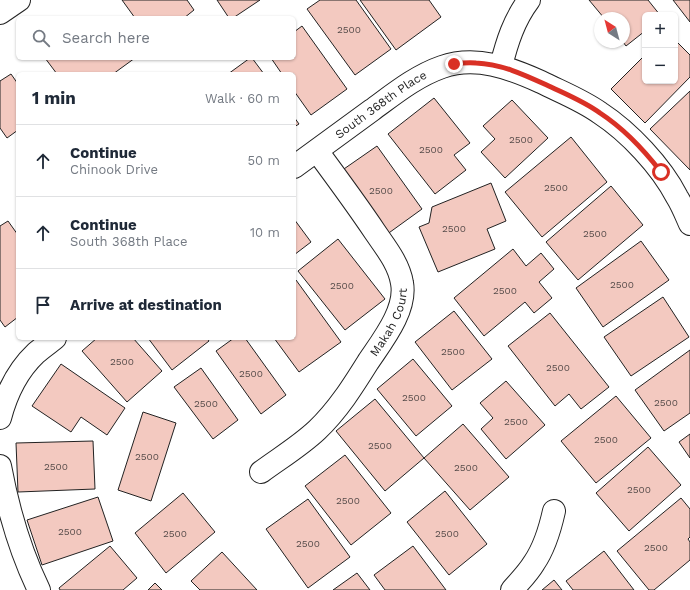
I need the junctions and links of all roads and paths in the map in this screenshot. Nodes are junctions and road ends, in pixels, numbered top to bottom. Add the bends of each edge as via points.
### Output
1 (18, 0) edge
2 (529, 0) edge
3 (0, 13) edge
4 (501, 66) junction
5 (317, 151) junction
6 (296, 166) edge
7 (690, 224) edge
8 (52, 340) edge
9 (0, 418) edge
10 (0, 466) edge
11 (261, 472) dead end
12 (554, 511) dead end
13 (39, 590) edge
14 (512, 590) edge

1 - 3 street
2 - 4 street via 514,25
4 - 5 street, South 368th Place via 476,62 454,64 422,76
4 - 7 street, South 368th Place via 584,103 619,128 661,172
5 - 6 street, South 368th Place
5 - 11 street, Makah Court via 369,222 393,260 402,283 402,298 389,330 336,409 307,439
8 - 9 street via 36,353 21,371 10,390
10 - 13 street via 26,563
12 - 14 street via 544,545 534,563

